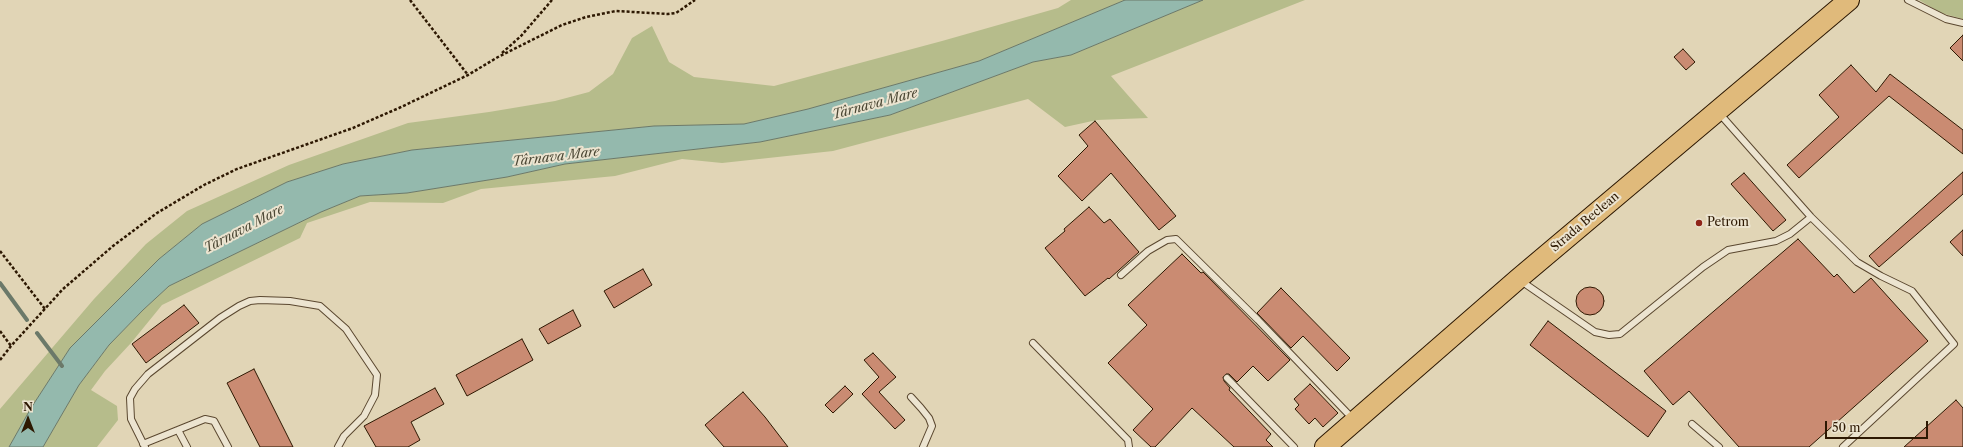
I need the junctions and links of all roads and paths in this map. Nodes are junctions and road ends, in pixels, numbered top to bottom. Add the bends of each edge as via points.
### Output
1 (410, 0) edge
2 (552, 0) edge
3 (695, 0) edge
4 (1848, 0) edge
5 (1908, 0) edge
6 (1963, 23) edge
7 (498, 56) junction
8 (468, 75) junction
9 (1717, 110) junction
10 (1811, 217) junction
11 (0, 251) edge
12 (1121, 275) dead end
13 (1518, 279) junction
14 (45, 309) junction
15 (0, 331) edge
16 (1033, 343) dead end
17 (11, 346) junction
18 (0, 360) edge
19 (1227, 378) dead end
20 (910, 397) dead end
21 (1354, 420) junction
22 (1692, 424) dead end
23 (178, 430) junction
24 (144, 446) edge
25 (187, 447) edge
26 (228, 447) edge
27 (338, 447) edge
28 (923, 447) edge
29 (1129, 447) edge
30 (1294, 447) edge
31 (1325, 447) edge
32 (1719, 447) edge
33 (1843, 447) edge

1 - 8 path
2 - 7 path via 521,36
3 - 7 path via 676,13 616,11 586,17 562,25
4 - 9 main road, Strada Beclean
5 - 6 lane via 1946,19
7 - 8 path
8 - 14 path via 353,128 237,169 204,185 157,213 113,246
9 - 10 lane
9 - 13 main road, Strada Beclean
10 - 13 lane via 1790,234 1776,241 1728,250 1620,334 1595,332
10 - 33 lane via 1857,262 1912,291 1954,344
11 - 14 path
12 - 21 lane via 1148,251 1167,240 1176,240 1258,320
13 - 21 main road, Strada Beclean
14 - 17 path
15 - 17 path
16 - 29 lane via 1128,440
17 - 18 path
19 - 30 lane
20 - 28 lane via 929,418 932,426
21 - 31 main road, Strada Beclean
22 - 32 lane
23 - 24 lane
23 - 25 lane
23 - 26 lane via 205,419 209,420 214,422
24 - 27 lane via 135,430 130,409 130,398 135,390 148,374 220,318 250,301 260,300 320,306 346,329 377,375 375,395 364,416 344,436

